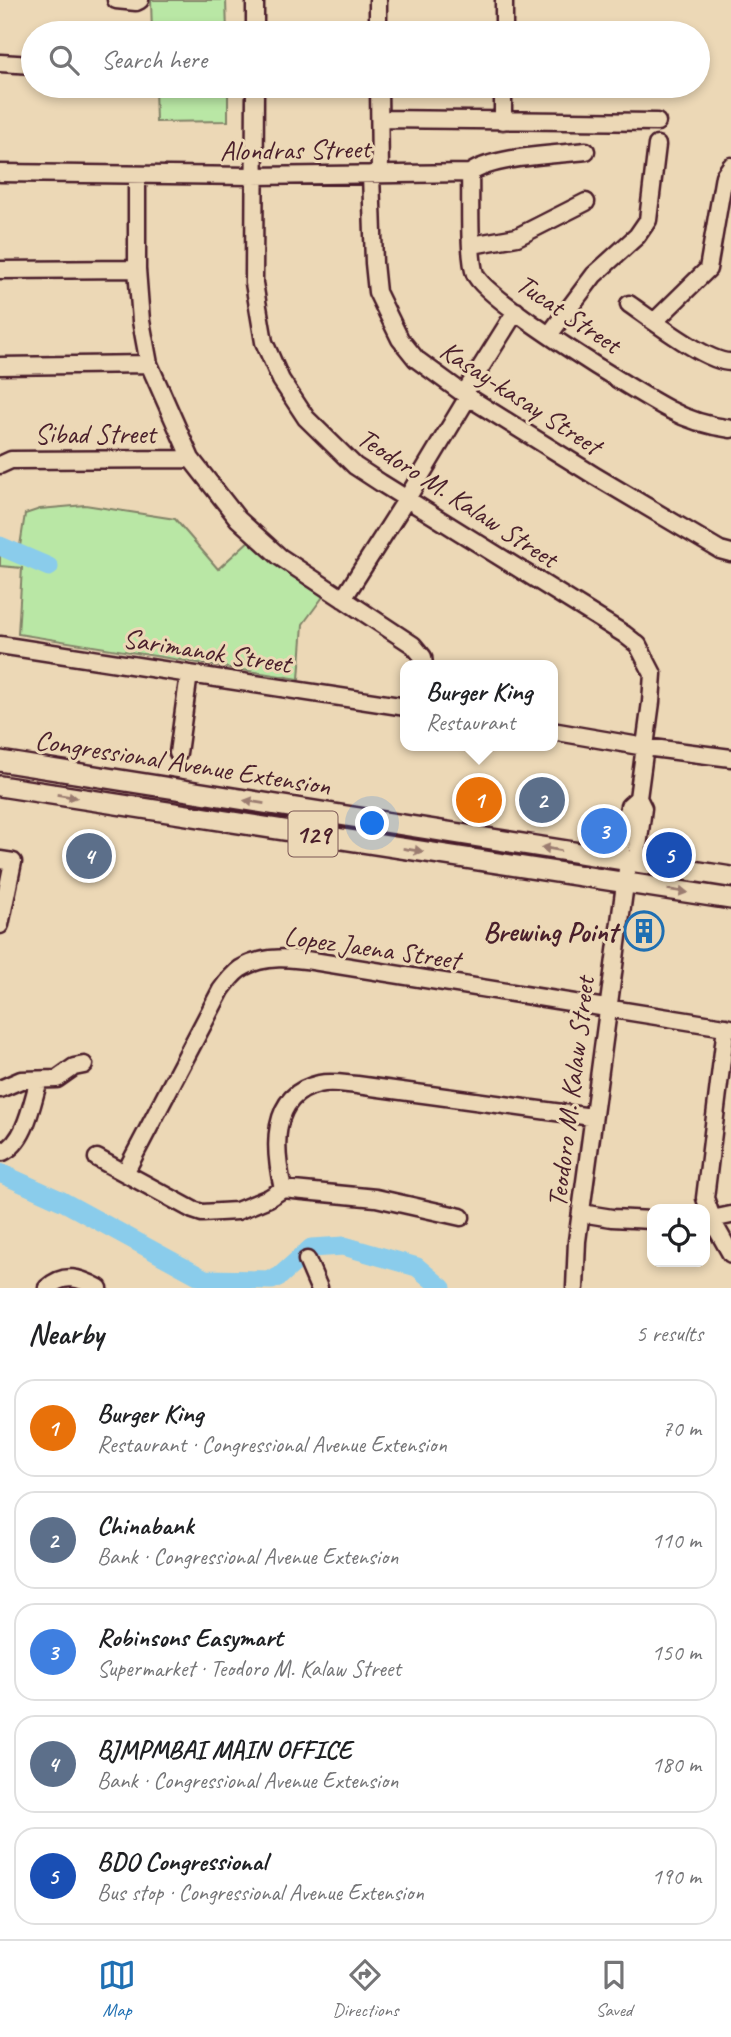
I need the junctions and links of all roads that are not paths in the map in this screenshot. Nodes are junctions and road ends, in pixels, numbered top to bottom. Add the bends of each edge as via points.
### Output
1 (116, 0) edge
2 (141, 0) edge
3 (255, 0) edge
4 (378, 0) edge
5 (505, 0) edge
6 (255, 21) edge
7 (378, 21) edge
8 (504, 21) edge
9 (0, 63) edge
10 (21, 64) edge
11 (255, 98) edge
12 (379, 98) edge
13 (503, 98) edge
14 (380, 119) junction
15 (503, 121) junction
16 (657, 122) dead end
17 (657, 145) dead end
18 (586, 151) dead end
19 (731, 166) edge
20 (0, 173) edge
21 (470, 173) junction
22 (376, 174) junction
23 (137, 175) junction
24 (253, 176) junction
25 (586, 202) dead end
26 (472, 245) junction
27 (137, 269) junction
28 (0, 270) edge
29 (629, 304) dead end
30 (516, 311) junction
31 (655, 321) junction
32 (549, 335) junction
33 (731, 362) edge
34 (149, 364) junction
35 (0, 366) edge
36 (466, 396) junction
37 (731, 429) edge
38 (191, 459) junction
39 (0, 465) edge
40 (406, 500) junction
41 (731, 553) edge
42 (343, 599) junction
43 (0, 645) edge
44 (423, 660) edge
45 (189, 674) junction
46 (400, 706) edge
47 (558, 733) edge
48 (645, 747) junction
49 (178, 753) dead end
50 (731, 758) edge
51 (0, 761) edge
52 (0, 786) edge
53 (390, 823) junction
54 (386, 846) junction
55 (7, 861) edge
56 (628, 862) junction
57 (731, 877) edge
58 (625, 883) junction
59 (731, 899) edge
60 (0, 925) edge
61 (607, 1009) junction
62 (729, 1028) edge
63 (84, 1065) dead end
64 (39, 1080) junction
65 (0, 1089) edge
66 (592, 1117) junction
67 (1, 1153) edge
68 (97, 1157) dead end
69 (125, 1173) junction
70 (283, 1189) junction
71 (581, 1213) junction
72 (731, 1215) edge
73 (461, 1217) dead end
74 (712, 1219) junction
75 (647, 1220) edge
76 (731, 1254) edge
77 (307, 1260) dead end
78 (47, 1288) edge
79 (99, 1288) edge
80 (319, 1288) edge
81 (575, 1288) edge

1 - 2 street
3 - 6 street
4 - 7 street
5 - 8 street
9 - 10 street
11 - 24 street, Teodoro M. Kalaw Street
12 - 14 street, Kasay-kasay Street
13 - 15 street
14 - 15 street
14 - 22 street, Kasay-kasay Street
15 - 16 street
17 - 32 street via 648,220 594,275
18 - 21 street, Alondras Street via 492,163
19 - 31 street via 724,176 708,269
20 - 23 street, Alondras Street
21 - 22 street, Alondras Street
21 - 26 street, Tucat Street
22 - 24 street, Alondras Street
22 - 36 street, Kasay-kasay Street via 373,263 377,292 400,339 416,359
23 - 24 street, Alondras Street
23 - 27 street
24 - 40 street, Teodoro M. Kalaw Street via 254,284 264,342 281,380 306,418 330,443
25 - 26 street via 517,237
26 - 30 street, Tucat Street via 474,274 484,288
27 - 28 street
27 - 34 street
29 - 31 street
30 - 32 street, Tucat Street
30 - 36 street
31 - 33 street via 704,354
32 - 37 street, Tucat Street via 671,411
34 - 35 street
34 - 38 street
36 - 40 street
36 - 41 street, Kasay-kasay Street
38 - 39 street, Sibad Street via 11,460
38 - 42 street via 238,519 280,557
40 - 42 street
40 - 48 street, Teodoro M. Kalaw Street via 638,645 653,674
42 - 44 street via 413,645
43 - 45 street, Sarimanok Street
45 - 46 street, Sarimanok Street
45 - 49 street
47 - 48 street
48 - 50 street
48 - 56 street, Teodoro M. Kalaw Street via 638,798 629,806
53 -> 51 main road, Congressional Avenue Extension / 129
52 -> 54 main road, Congressional Avenue Extension / 129
53 - 54 main road
56 -> 53 main road, Congressional Avenue Extension / 129
54 -> 58 main road, Congressional Avenue Extension / 129
55 - 60 street
56 - 57 main road, Congressional Avenue Extension / 129
56 - 58 street, Teodoro M. Kalaw Street
58 -> 59 main road, Congressional Avenue Extension / 129
58 - 61 street, Teodoro M. Kalaw Street
61 - 62 street, Lopez Jaena Street
61 - 66 street, Teodoro M. Kalaw Street
61 - 69 street, Lopez Jaena Street via 293,958 265,959 239,969 220,990
62 - 74 street via 705,1198
63 - 64 street via 57,1079
64 - 65 street via 21,1080
64 - 67 street via 18,1140
66 - 70 street via 322,1083 300,1090 285,1106 276,1137
66 - 71 street, Teodoro M. Kalaw Street
68 - 69 street
69 - 70 street via 202,1213 237,1211
70 - 73 street via 376,1198
71 - 75 street
71 - 81 street, Teodoro M. Kalaw Street
72 - 74 street
74 - 76 street
77 - 80 street
78 - 79 street via 57,1279 73,1277

